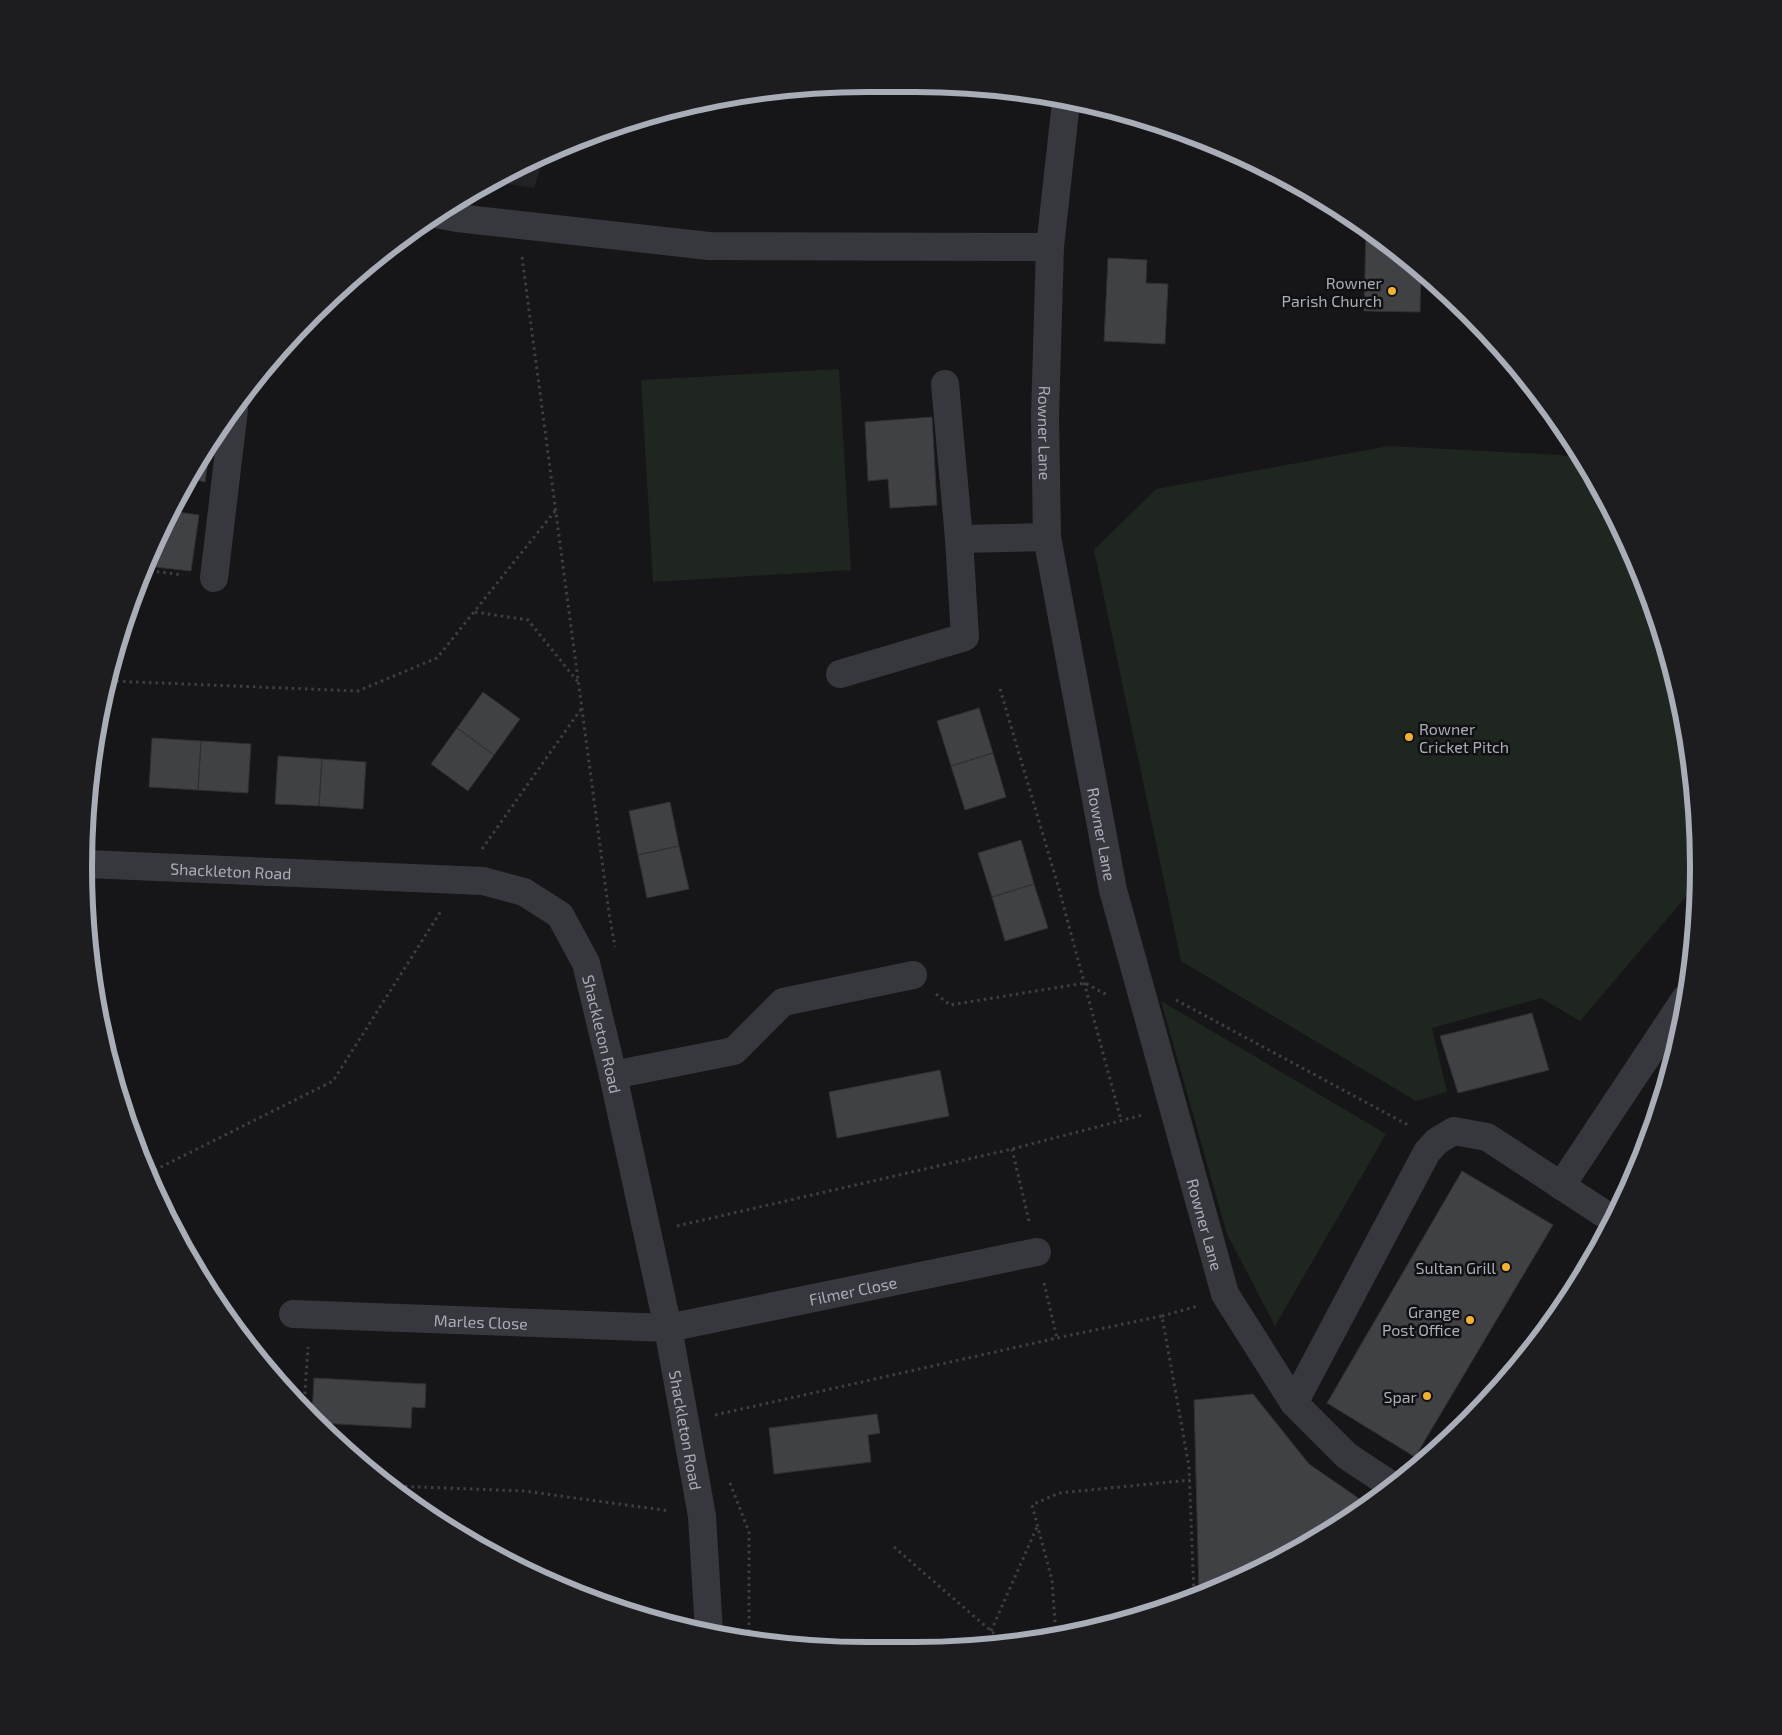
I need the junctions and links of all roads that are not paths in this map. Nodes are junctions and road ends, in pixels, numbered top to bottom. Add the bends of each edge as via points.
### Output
1 (1065, 107) edge
2 (449, 216) edge
3 (1050, 246) junction
4 (945, 384) dead end
5 (232, 424) edge
6 (1047, 538) junction
7 (959, 539) junction
8 (214, 578) road end
9 (840, 674) dead end
10 (92, 864) edge
11 (912, 975) road end
12 (1676, 1013) edge
13 (613, 1075) junction
14 (1561, 1186) junction
15 (1607, 1216) edge
16 (1037, 1252) dead end
17 (302, 1314) road end
18 (668, 1328) junction
19 (1294, 1403) junction
20 (1386, 1482) edge
21 (709, 1626) edge

1 - 3 street, Rowner Lane
2 - 3 street via 709,246
3 - 6 street, Rowner Lane via 1045,416
4 - 7 street
5 - 8 street
6 - 7 street
6 - 19 street, Rowner Lane via 1113,890 1226,1294
7 - 9 street via 965,637
10 - 13 street, Shackleton Road via 483,881 524,892 560,915 586,964
11 - 13 street via 783,1002 734,1051
12 - 14 street
13 - 18 street, Shackleton Road
14 - 15 street
14 - 19 street via 1488,1136 1454,1131 1437,1141 1427,1152
16 - 18 street, Filmer Close
17 - 18 street, Marles Close
18 - 21 street, Shackleton Road via 702,1516
19 - 20 street, Rowner Lane via 1347,1456

